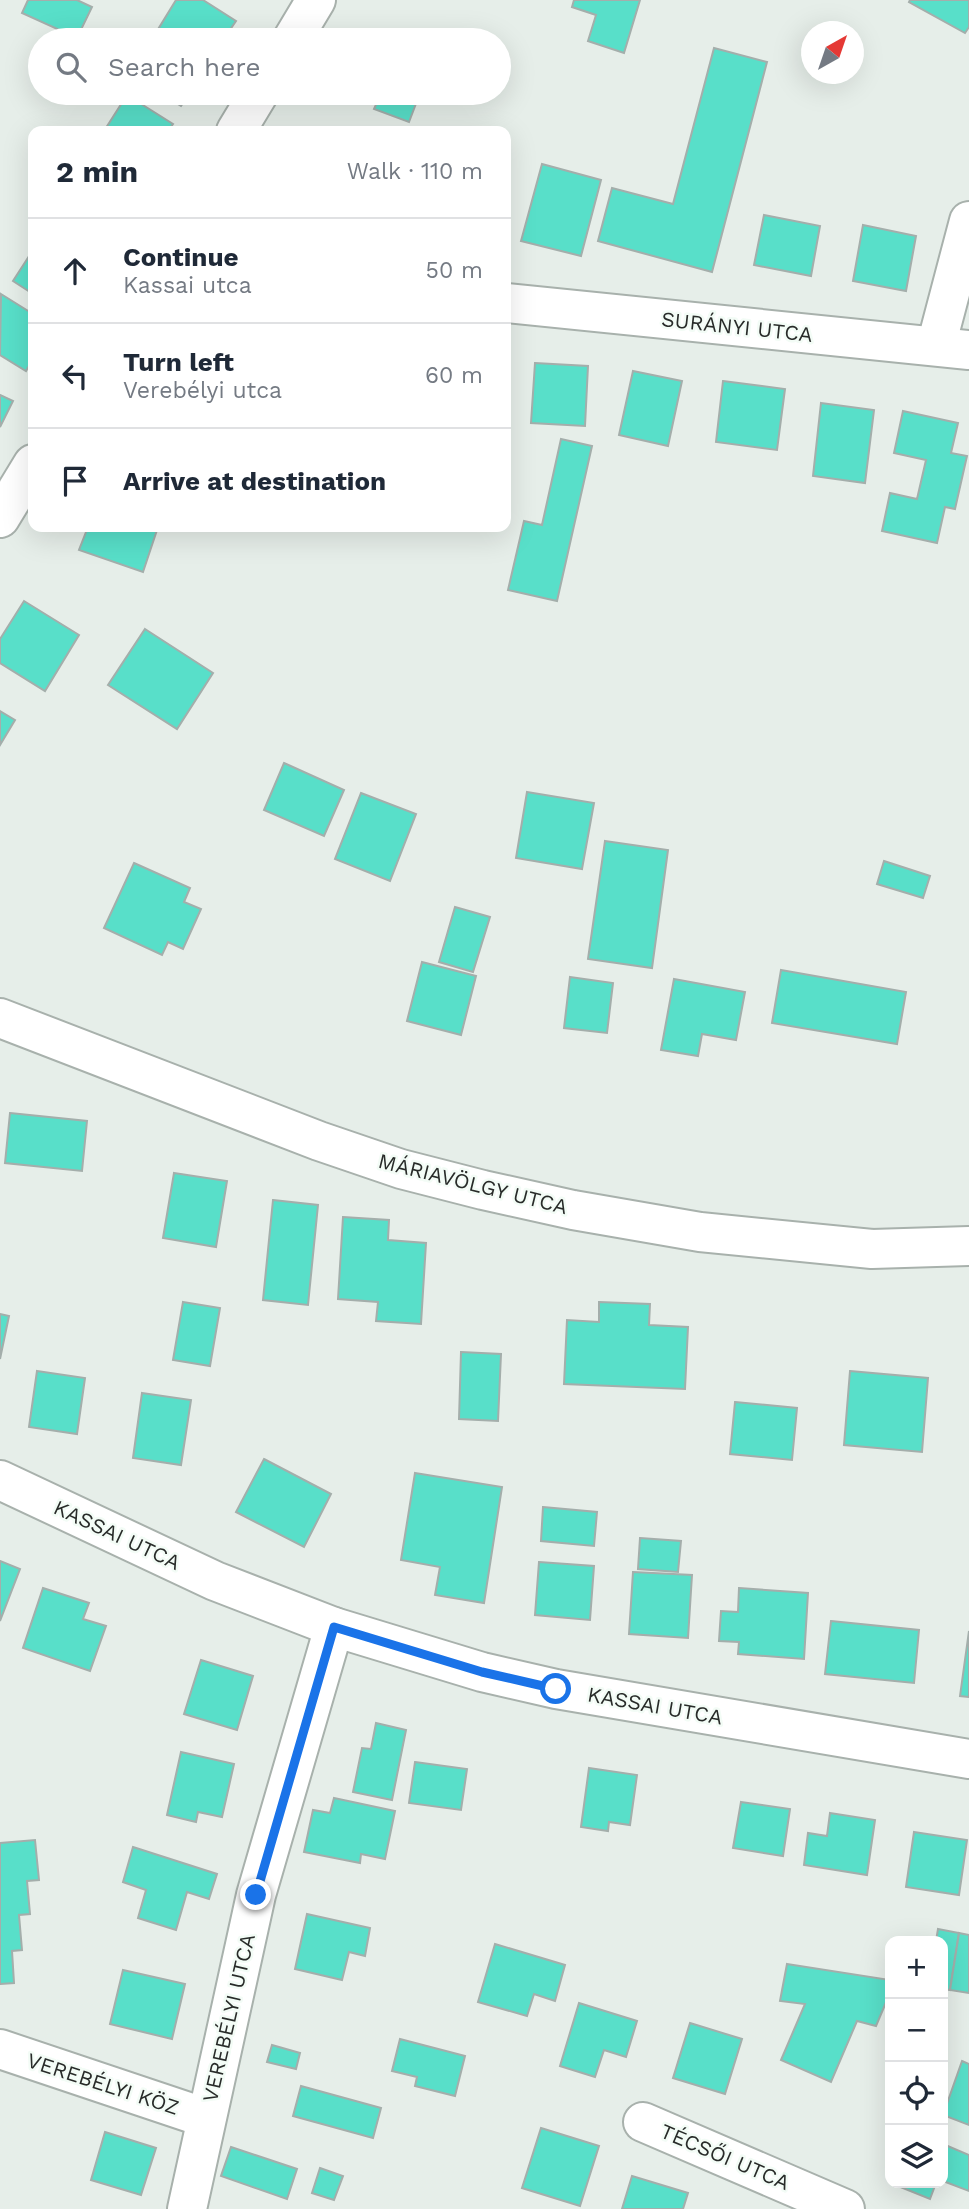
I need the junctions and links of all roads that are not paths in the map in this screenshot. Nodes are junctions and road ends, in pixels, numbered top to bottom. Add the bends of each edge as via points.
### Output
1 (316, 0) edge
2 (299, 28) edge
3 (252, 105) edge
4 (239, 126) edge
5 (969, 221) edge
6 (511, 304) edge
7 (953, 348) edge
8 (28, 472) edge
9 (0, 518) edge
10 (0, 1018) edge
11 (969, 1246) edge
12 (0, 1480) edge
13 (334, 1627) junction
14 (969, 1759) edge
15 (0, 2049) edge
16 (206, 2118) junction
17 (643, 2122) dead end
18 (187, 2209) edge
19 (845, 2209) edge

1 - 2 street
3 - 4 street
5 - 7 street
6 - 7 street, SURÁNYI UTCA
8 - 9 street
10 - 11 street, MÁRIAVÖLGY UTCA via 319,1141 483,1190 700,1232 872,1249
12 - 13 street, KASSAI UTCA via 215,1581
13 - 14 street, KASSAI UTCA via 482,1672 556,1689
13 - 16 street, VEREBÉLYI UTCA via 256,1895
15 - 16 street, VEREBÉLYI KÖZ
16 - 18 street, VEREBÉLYI UTCA
17 - 19 street, TÉCSŐI UTCA

